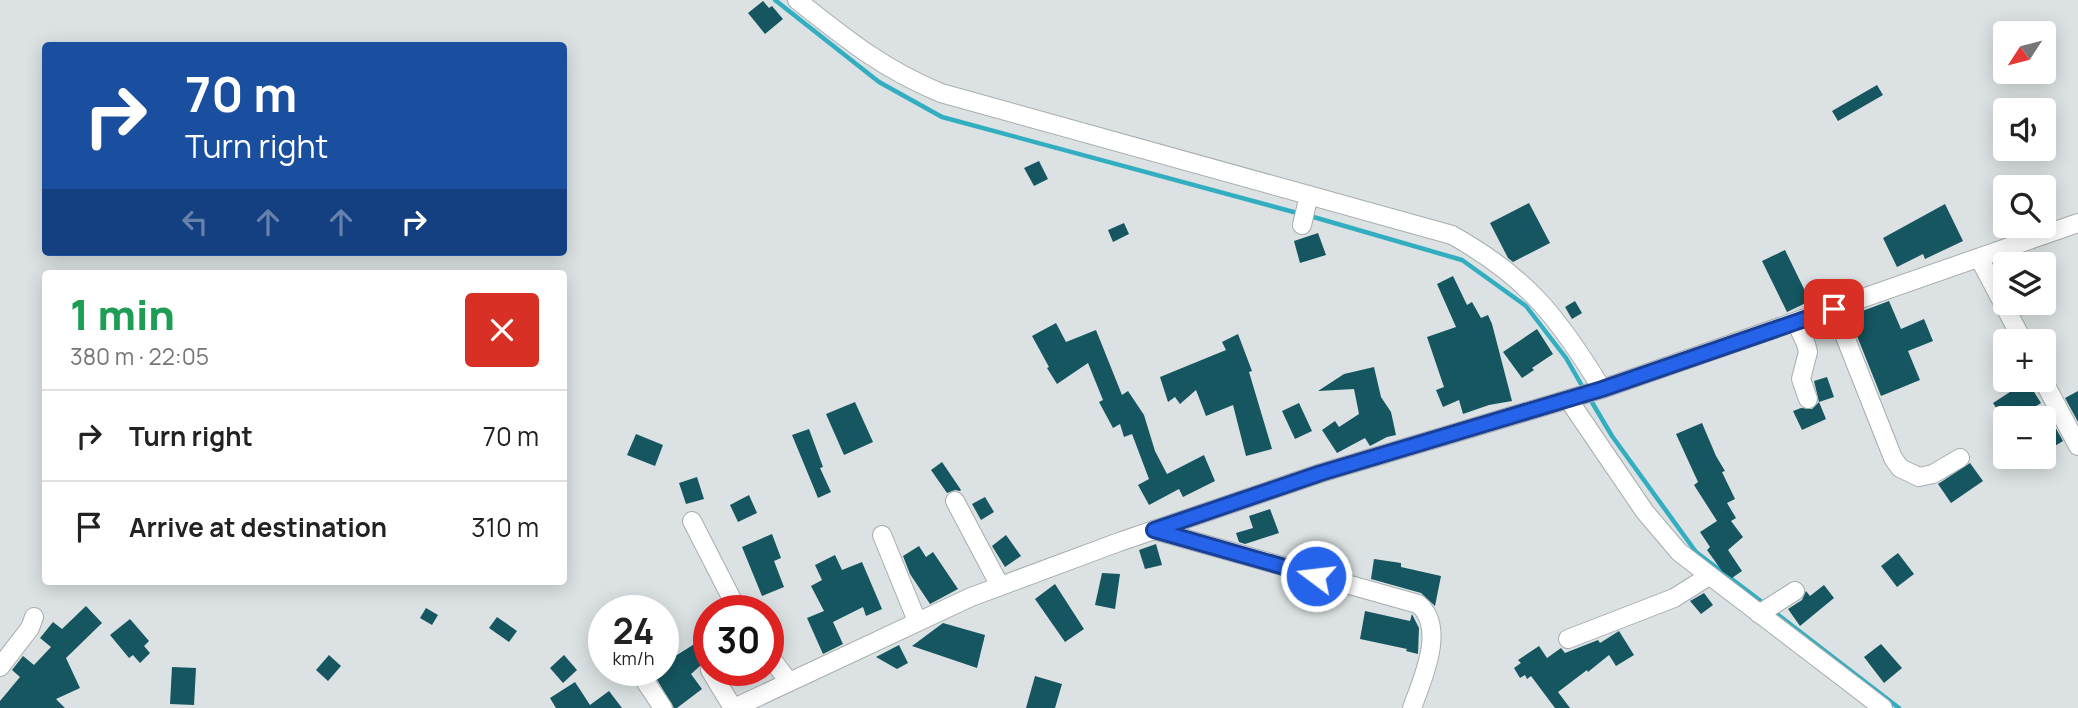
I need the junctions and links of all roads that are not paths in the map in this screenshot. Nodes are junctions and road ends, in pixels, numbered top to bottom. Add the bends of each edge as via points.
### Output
1 (797, 0) edge
2 (1309, 195) junction
3 (2078, 223) edge
4 (1302, 225) dead end
5 (1979, 258) junction
6 (1834, 309) junction
7 (1796, 322) junction
8 (2017, 329) edge
9 (1602, 389) junction
10 (2049, 392) edge
11 (1568, 399) junction
12 (1808, 399) dead end
13 (2078, 446) edge
14 (1960, 458) dead end
15 (955, 501) dead end
16 (692, 521) dead end
17 (1154, 530) junction
18 (882, 535) dead end
19 (1709, 576) junction
20 (1000, 586) junction
21 (1795, 591) dead end
22 (730, 595) edge
23 (1759, 614) junction
24 (34, 617) dead end
25 (917, 621) junction
26 (1567, 639) dead end
27 (0, 667) edge
28 (784, 675) edge
29 (789, 682) junction
30 (648, 686) edge
31 (720, 686) edge
32 (663, 708) edge
33 (734, 708) edge
34 (1412, 708) edge
35 (1883, 708) edge

1 - 2 street via 883,65 941,93
2 - 4 street
2 - 9 street via 1452,235 1492,259 1540,299
3 - 5 street
5 - 6 street
5 - 8 street
6 - 7 street
6 - 14 street via 1900,468 1919,477
7 - 9 street
7 - 12 street via 1808,352 1801,379
9 - 11 street
10 - 13 street
11 - 17 street via 1321,473
11 - 19 street via 1645,512 1679,552
15 - 20 street
16 - 22 street
17 - 20 street
17 - 34 street via 1418,604 1427,614 1431,643
18 - 25 street
19 - 23 street
19 - 26 street via 1674,598
20 - 25 street
21 - 23 street
23 - 35 street
24 - 27 street
25 - 29 street
28 - 29 street
29 - 33 street
30 - 32 street
31 - 33 street

